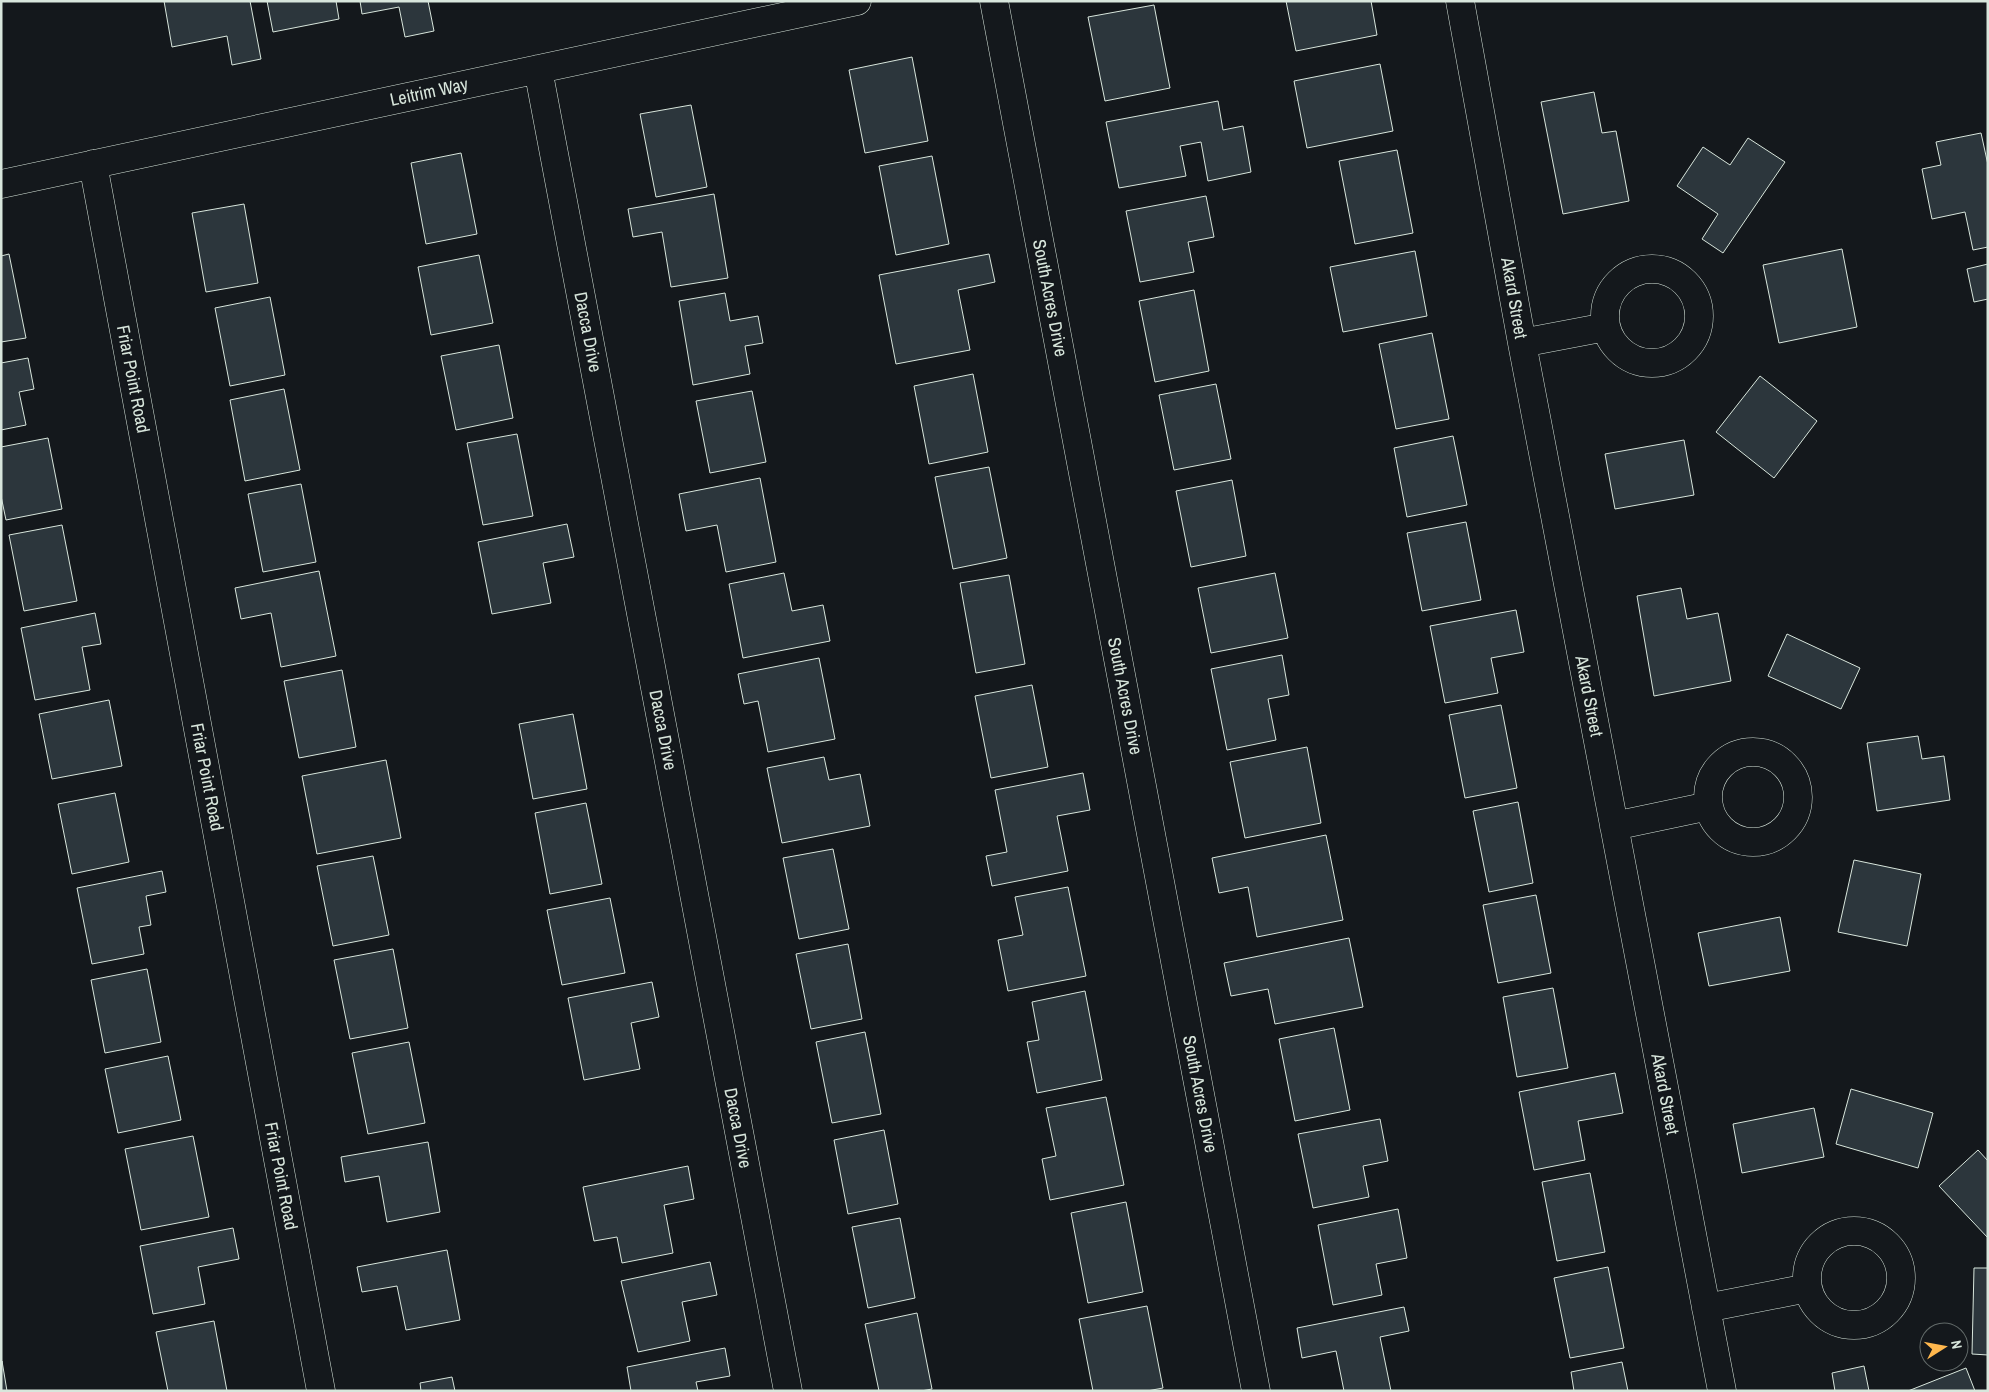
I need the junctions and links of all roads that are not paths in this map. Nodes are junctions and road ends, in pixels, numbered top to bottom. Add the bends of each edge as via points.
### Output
1 (857, 1) edge
2 (994, 1) edge
3 (1460, 1) edge
4 (538, 69) junction
5 (93, 164) junction
6 (1, 184) edge
7 (1606, 327) dead end
8 (1522, 343) junction
9 (1709, 806) dead end
10 (1614, 826) junction
11 (1808, 1288) dead end
12 (1706, 1308) junction
13 (321, 1391) edge
14 (788, 1391) edge
15 (1256, 1391) edge
16 (1722, 1391) edge

1 - 4 street, Leitrim Way
2 - 15 street, South Acres Drive
3 - 8 street, Akard Street
4 - 5 street, Leitrim Way
4 - 14 street, Dacca Drive
5 - 6 street, Leitrim Way
5 - 13 street, Friar Point Road
7 - 8 street
8 - 10 street, Akard Street
9 - 10 street
10 - 12 street, Akard Street
11 - 12 street
12 - 16 street, Akard Street

